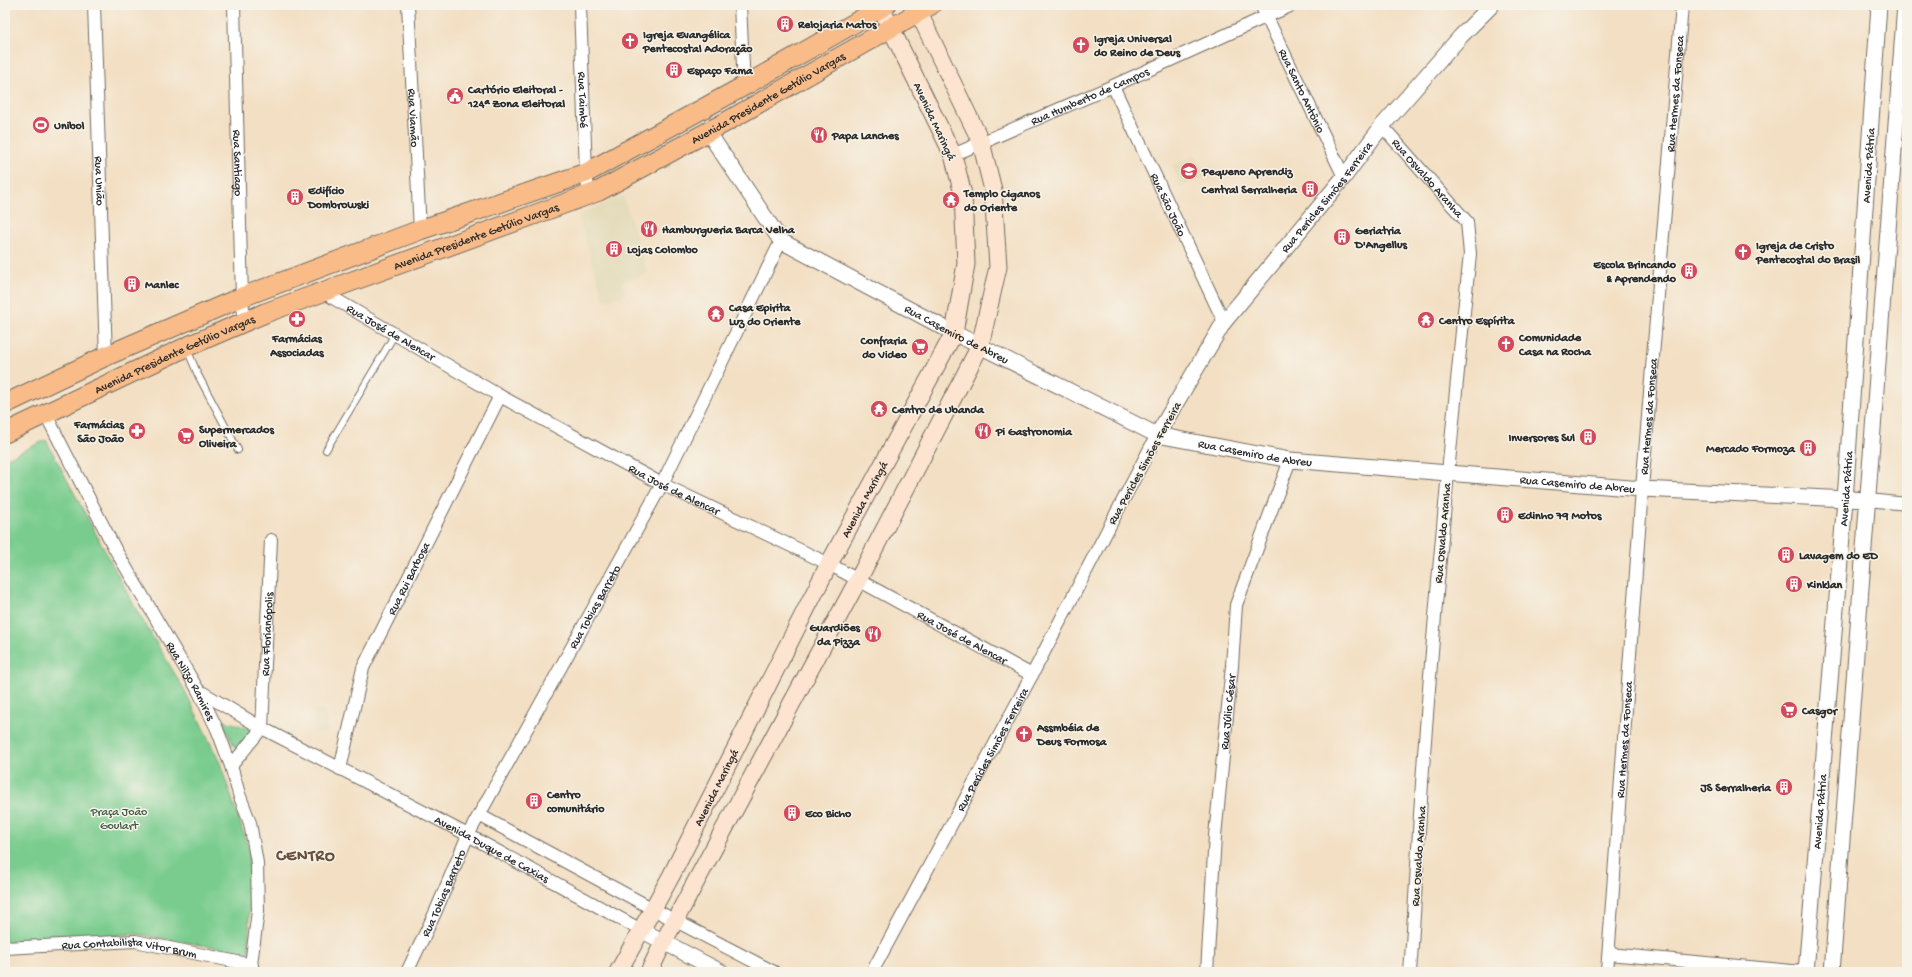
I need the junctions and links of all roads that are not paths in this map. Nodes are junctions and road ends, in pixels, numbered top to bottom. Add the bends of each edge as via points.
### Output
1 (94, 5) edge
2 (234, 5) edge
3 (408, 5) edge
4 (580, 5) edge
5 (740, 5) edge
6 (1261, 5) edge
7 (1292, 5) edge
8 (1492, 5) edge
9 (1682, 5) edge
10 (1880, 5) edge
11 (1904, 5) edge
12 (883, 6) edge
13 (922, 8) edge
14 (1266, 17) junction
15 (891, 29) junction
16 (744, 86) junction
17 (1114, 86) junction
18 (1382, 126) junction
19 (708, 132) junction
20 (981, 142) junction
21 (952, 155) junction
22 (586, 173) junction
23 (1344, 177) junction
24 (589, 195) junction
25 (420, 230) junction
26 (781, 241) junction
27 (323, 292) junction
28 (242, 297) junction
29 (244, 321) junction
30 (1224, 322) junction
31 (954, 333) junction
32 (394, 334) junction
33 (980, 346) junction
34 (186, 347) junction
35 (106, 356) junction
36 (500, 396) junction
37 (5, 404) edge
38 (45, 413) junction
39 (5, 433) edge
40 (1157, 435) junction
41 (238, 450) dead end
42 (326, 450) dead end
43 (1290, 460) junction
44 (1447, 473) junction
45 (662, 484) junction
46 (1642, 489) junction
47 (1845, 500) junction
48 (1868, 500) junction
49 (1907, 504) edge
50 (271, 540) dead end
51 (829, 564) junction
52 (858, 580) junction
53 (1032, 675) junction
54 (198, 690) junction
55 (262, 728) junction
56 (1824, 739) junction
57 (1850, 742) junction
58 (231, 766) junction
59 (340, 769) junction
60 (479, 815) junction
61 (468, 835) junction
62 (653, 909) junction
63 (675, 921) junction
64 (641, 930) junction
65 (664, 941) junction
66 (5, 948) edge
67 (1609, 954) junction
68 (251, 969) edge
69 (407, 972) edge
70 (618, 972) edge
71 (649, 972) edge
72 (721, 972) edge
73 (774, 972) edge
74 (872, 972) edge
75 (1207, 972) edge
76 (1410, 972) edge
77 (1607, 972) edge
78 (1805, 972) edge
79 (1832, 972) edge

1 - 35 street, Rua União
2 - 28 street, Rua Santiago
3 - 25 street, Rua Viamão
4 - 22 street, Rua Taimbé
5 - 16 street
6 - 14 street, Rua Santo Antônio
7 - 14 street, Rua Humberto de Campos
8 - 18 street, Rua Pericles Simões Ferreira via 1461,36
9 - 46 street, Rua Hermes da Fonseca
10 - 47 street, Avenida Pátria
11 - 48 street, Avenida Pátria
12 - 15 main road, Avenida Maringá
12 - 16 main road, Avenida Presidente Getúlio Vargas
13 - 15 main road, Avenida Presidente Getúlio Vargas
13 - 20 main road
14 - 17 street, Rua Humberto de Campos
14 - 23 street, Rua Santo Antônio
15 - 19 main road, Avenida Presidente Getúlio Vargas
15 - 21 main road, Avenida Maringá
16 - 22 main road, Avenida Presidente Getúlio Vargas
17 - 20 street, Rua Humberto de Campos
17 - 30 street, Rua São João
18 - 23 street, Rua Pericles Simões Ferreira
18 - 44 street, Rua Osvaldo Aranha via 1467,222 1470,254
19 - 24 main road, Avenida Presidente Getúlio Vargas
19 - 26 street, Rua Casemiro de Abreu
20 - 21 street, Rua Humberto de Campos
20 - 33 main road via 993,190 998,267
21 - 31 main road, Avenida Maringá via 963,194 966,264
22 - 24 street, Rua Taimbé
22 - 25 main road, Avenida Presidente Getúlio Vargas
23 - 30 street, Rua Pericles Simões Ferreira
24 - 27 main road, Avenida Presidente Getúlio Vargas
25 - 28 main road, Avenida Presidente Getúlio Vargas
26 - 31 street, Rua Casemiro de Abreu
26 - 45 street, Rua Tobias Barreto
27 - 29 main road, Avenida Presidente Getúlio Vargas
27 - 32 street, Rua José de Alencar
28 - 29 street, Rua Santiago
28 - 35 main road, Avenida Presidente Getúlio Vargas
29 - 34 main road, Avenida Presidente Getúlio Vargas
30 - 40 street, Rua Pericles Simões Ferreira
31 - 33 street, Rua Casemiro de Abreu
31 - 51 main road, Avenida Maringá
32 - 36 street, Rua José de Alencar
32 - 42 lane
33 - 40 street, Rua Casemiro de Abreu
33 - 52 main road
34 - 38 main road, Avenida Presidente Getúlio Vargas
34 - 41 lane
35 - 37 main road, Avenida Presidente Getúlio Vargas
36 - 45 street, Rua José de Alencar
36 - 59 street, Rua Rui Barbosa via 363,668
38 - 39 main road, Avenida Presidente Getúlio Vargas
38 - 54 street, Rua Nilzo Ramires via 114,549
40 - 43 street, Rua Casemiro de Abreu
40 - 53 street, Rua Pericles Simões Ferreira
43 - 44 street, Rua Casemiro de Abreu
43 - 75 street, Rua Júlio César via 1236,605 1215,836
44 - 46 street, Rua Casemiro de Abreu
44 - 76 street, Rua Osvaldo Aranha via 1425,742
45 - 51 street, Rua José de Alencar
45 - 60 street, Rua Tobias Barreto
46 - 47 street, Rua Casemiro de Abreu
46 - 67 street, Rua Hermes da Fonseca
47 - 48 street, Rua Casemiro de Abreu
47 - 56 street, Avenida Pátria
48 - 49 street, Rua Casemiro de Abreu
48 - 57 street, Avenida Pátria
50 - 55 street, Rua Florianópolis
51 - 52 street, Rua José de Alencar
51 - 62 main road, Avenida Maringá
52 - 53 street, Rua José de Alencar
52 - 63 main road
53 - 74 street, Rua Pericles Simões Ferreira
54 - 55 street, Avenida Duque de Caxias
54 - 58 street, Rua Nilzo Ramires
55 - 58 street
55 - 59 street, Avenida Duque de Caxias
56 - 57 street
56 - 78 street, Avenida Pátria
57 - 79 street, Avenida Pátria
58 - 68 street, Rua Nilzo Ramires via 250,823 257,863 258,911
59 - 61 street, Avenida Duque de Caxias
60 - 61 street, Rua Tobias Barreto
60 - 62 street, Avenida Duque de Caxias
61 - 64 street, Avenida Duque de Caxias
61 - 69 street, Rua Tobias Barreto
62 - 63 street, Avenida Duque de Caxias
62 - 64 main road, Avenida Maringá
63 - 65 main road
63 - 73 street, Avenida Duque de Caxias
64 - 65 street, Avenida Duque de Caxias
64 - 70 main road, Avenida Maringá
65 - 71 main road
65 - 72 street, Avenida Duque de Caxias
66 - 68 street, Rua Contabilista Vitor Brum via 136,941
67 - 77 street, Rua Hermes da Fonseca
67 - 78 street

